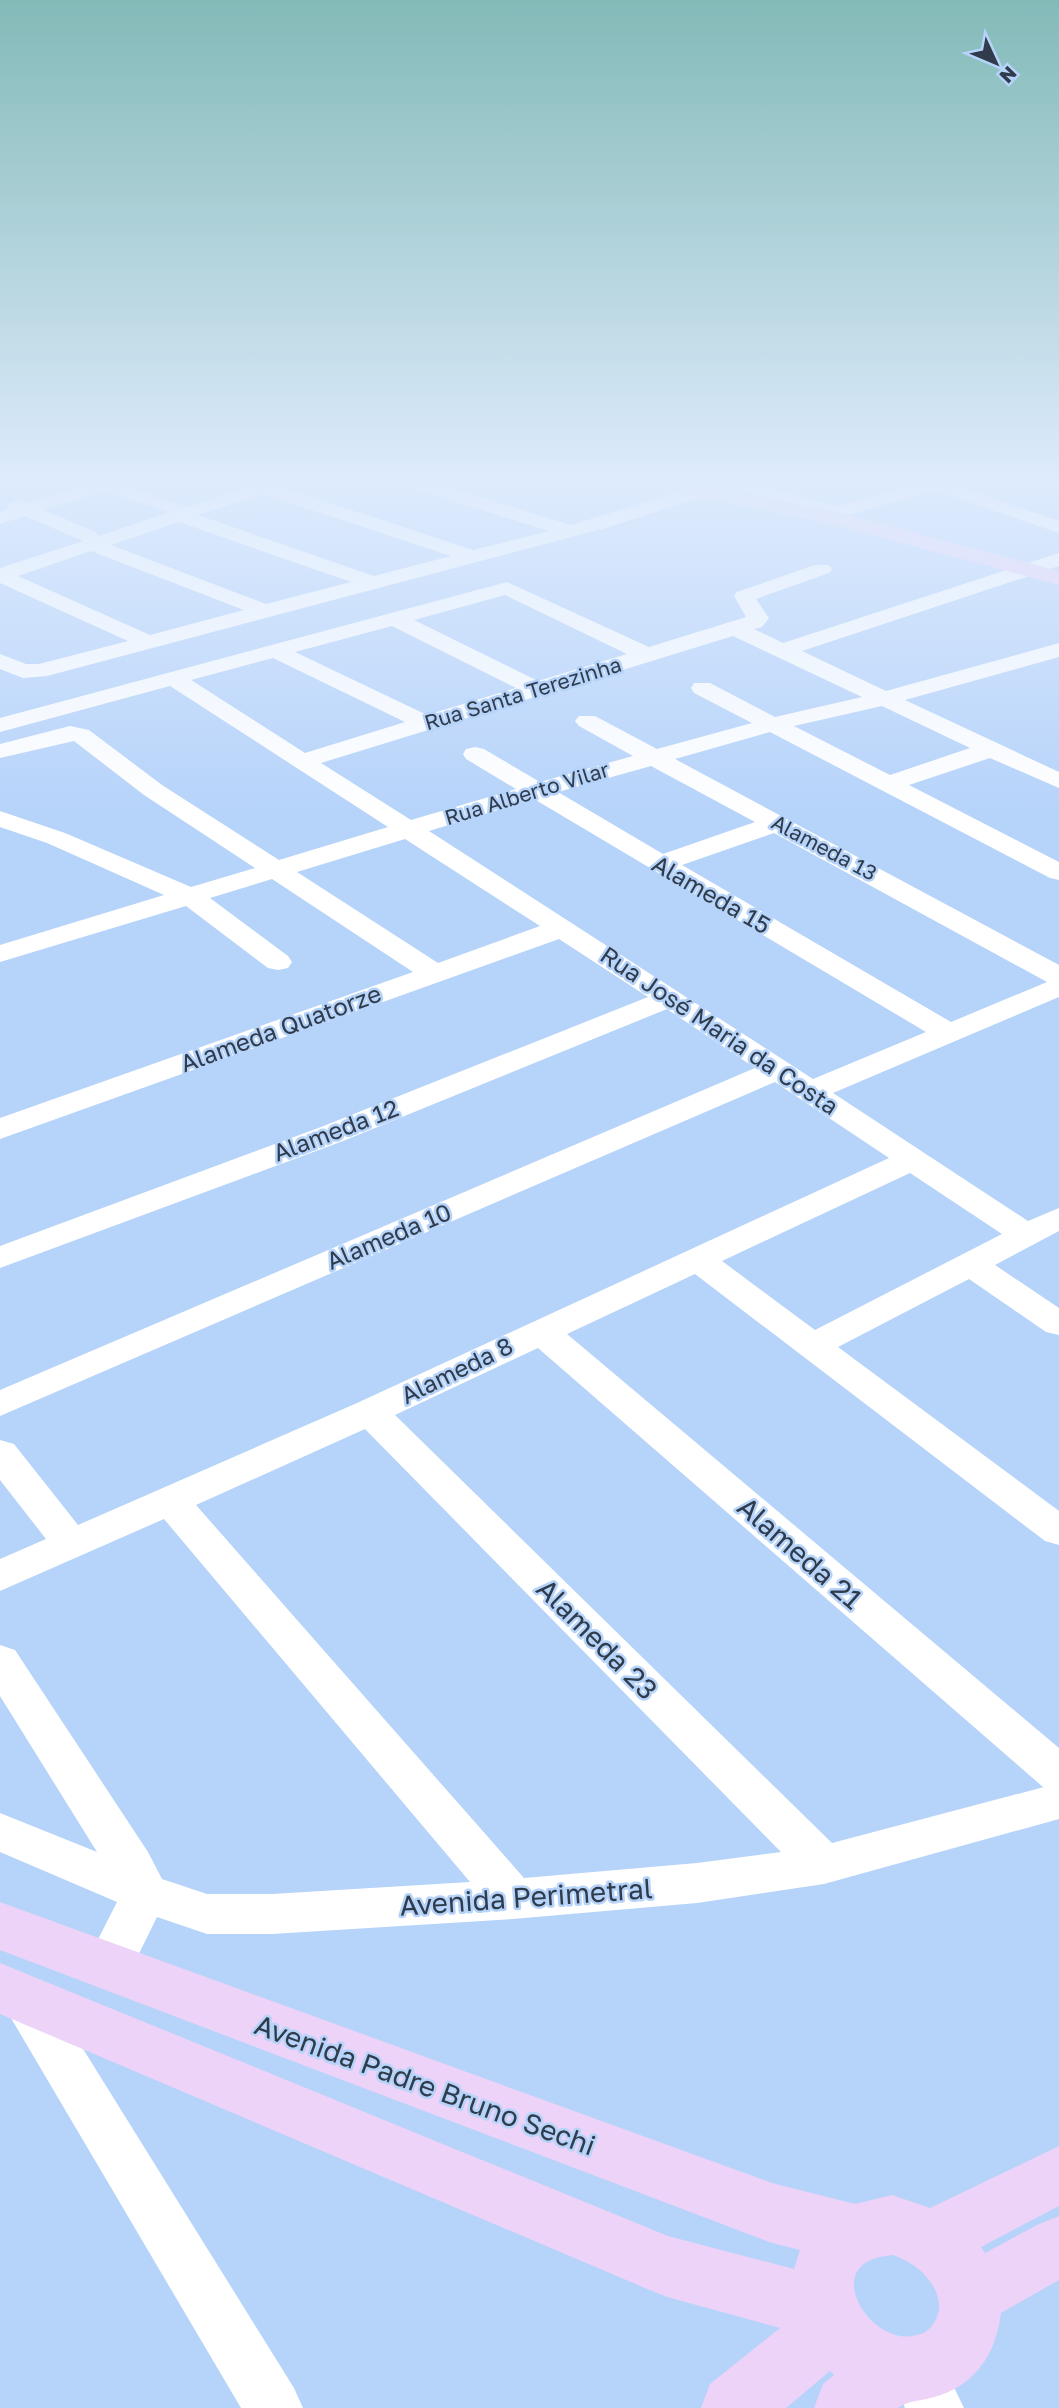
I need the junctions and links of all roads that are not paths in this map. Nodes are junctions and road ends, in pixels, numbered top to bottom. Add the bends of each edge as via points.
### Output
1 (48, 589) edge
2 (212, 589) edge
3 (348, 589) edge
4 (503, 589) edge
5 (511, 589) edge
6 (765, 589) edge
7 (968, 589) edge
8 (265, 611) junction
9 (394, 618) junction
10 (734, 628) junction
11 (148, 642) junction
12 (274, 650) junction
13 (781, 650) junction
14 (1059, 650) edge
15 (649, 656) junction
16 (3, 662) edge
17 (171, 677) junction
18 (702, 688) dead end
19 (538, 690) junction
20 (883, 699) junction
21 (587, 722) dead end
22 (427, 724) junction
23 (774, 724) junction
24 (0, 725) edge
25 (992, 749) junction
26 (0, 751) edge
27 (1059, 753) edge
28 (475, 754) dead end
29 (652, 757) junction
30 (303, 761) junction
31 (1025, 765) junction
32 (1059, 781) edge
33 (887, 784) junction
34 (534, 791) junction
35 (0, 819) edge
36 (778, 823) junction
37 (411, 830) junction
38 (658, 864) junction
39 (278, 871) junction
40 (1059, 872) edge
41 (191, 897) junction
42 (562, 928) junction
43 (0, 954) edge
44 (278, 962) dead end
45 (433, 973) junction
46 (1059, 976) edge
47 (1059, 987) edge
48 (670, 998) junction
49 (949, 1033) junction
50 (777, 1070) junction
51 (811, 1091) junction
52 (0, 1129) edge
53 (911, 1160) junction
54 (1059, 1218) edge
55 (1026, 1235) junction
56 (0, 1258) edge
57 (696, 1258) junction
58 (969, 1263) junction
59 (1059, 1324) edge
60 (541, 1331) junction
61 (814, 1345) junction
62 (0, 1404) edge
63 (370, 1412) junction
64 (0, 1453) edge
65 (170, 1500) junction
66 (1059, 1531) edge
67 (71, 1544) junction
68 (0, 1576) edge
69 (0, 1661) edge
70 (1059, 1774) edge
71 (1059, 1801) edge
72 (0, 1832) edge
73 (824, 1865) junction
74 (145, 1893) junction
75 (513, 1899) junction
76 (0, 1926) edge
77 (110, 1965) junction
78 (13, 1993) edge
79 (1059, 2175) edge
80 (853, 2233) junction
81 (932, 2239) junction
82 (1059, 2246) edge
83 (970, 2296) junction
84 (828, 2318) junction
85 (897, 2389) edge
86 (274, 2408) edge
87 (734, 2408) edge

1 - 11 street
2 - 8 street
3 - 8 street
4 - 9 street
5 - 15 street
6 - 10 street, Rua Santa Terezinha via 744,597 758,618
7 - 13 street
8 - 11 street
9 - 12 street
9 - 19 street
10 - 13 street
10 - 15 street, Rua Santa Terezinha
11 - 16 street via 39,671 23,671
12 - 17 street
12 - 22 street
13 - 20 street
14 - 20 street, Rua Alberto Vilar
15 - 19 street, Rua Santa Terezinha
17 - 24 street
17 - 30 street
18 - 23 street
19 - 22 street, Rua Santa Terezinha
20 - 23 street, Rua Alberto Vilar
20 - 25 street
21 - 29 street, Alameda 13
22 - 30 street, Rua Santa Terezinha
23 - 29 street, Rua Alberto Vilar
23 - 33 street
25 - 31 street
25 - 33 street
26 - 39 street via 70,733 81,735 153,790
27 - 31 street
28 - 34 street, Alameda 15
29 - 34 street, Rua Alberto Vilar
29 - 36 street, Alameda 13
30 - 37 street
31 - 32 street
33 - 40 street
34 - 37 street, Rua Alberto Vilar
34 - 38 street, Alameda 15
35 - 41 street via 56,838
36 - 38 street
36 - 46 street, Alameda 13
37 - 39 street, Rua Alberto Vilar
37 - 42 street, Rua José Maria da Costa
38 - 49 street, Alameda 15
39 - 41 street, Rua Alberto Vilar
39 - 45 street
41 - 43 street, Rua Alberto Vilar
41 - 44 street
42 - 45 street, Alameda Quatorze
42 - 48 street, Rua José Maria da Costa
45 - 52 street, Alameda Quatorze
47 - 49 street
48 - 50 street, Rua José Maria da Costa
48 - 56 street, Alameda 12 via 332,1134
49 - 51 street
50 - 51 street, Rua José Maria da Costa
50 - 62 street, Alameda 10
51 - 53 street, Rua José Maria da Costa
53 - 55 street, Rua José Maria da Costa
53 - 57 street, Alameda 8
54 - 55 street
55 - 58 street
57 - 60 street, Alameda 8
57 - 61 street
58 - 59 street
58 - 61 street
60 - 63 street, Alameda 8
60 - 70 street, Alameda 21
61 - 66 street
63 - 65 street, Alameda 8
63 - 73 street, Alameda 23
64 - 67 street
65 - 67 street, Alameda 8
65 - 75 street
67 - 68 street, Alameda 8
69 - 74 street
71 - 73 street, Avenida Perimetral
72 - 74 street, Avenida Perimetral
73 - 75 street, Avenida Perimetral via 697,1884
74 - 75 street, Avenida Perimetral via 207,1914
74 - 77 street
76 - 77 main road, Avenida Padre Bruno Sechi
77 - 80 main road, Avenida Padre Bruno Sechi via 209,2006 772,2213
78 - 84 main road via 667,2266
78 - 86 street
79 - 81 main road
80 - 81 main road via 892,2225
80 - 84 main road via 834,2249 824,2272
81 - 83 main road via 957,2264
82 - 83 main road
83 - 85 main road via 964,2335 952,2352
84 - 85 main road via 845,2344
84 - 87 main road

